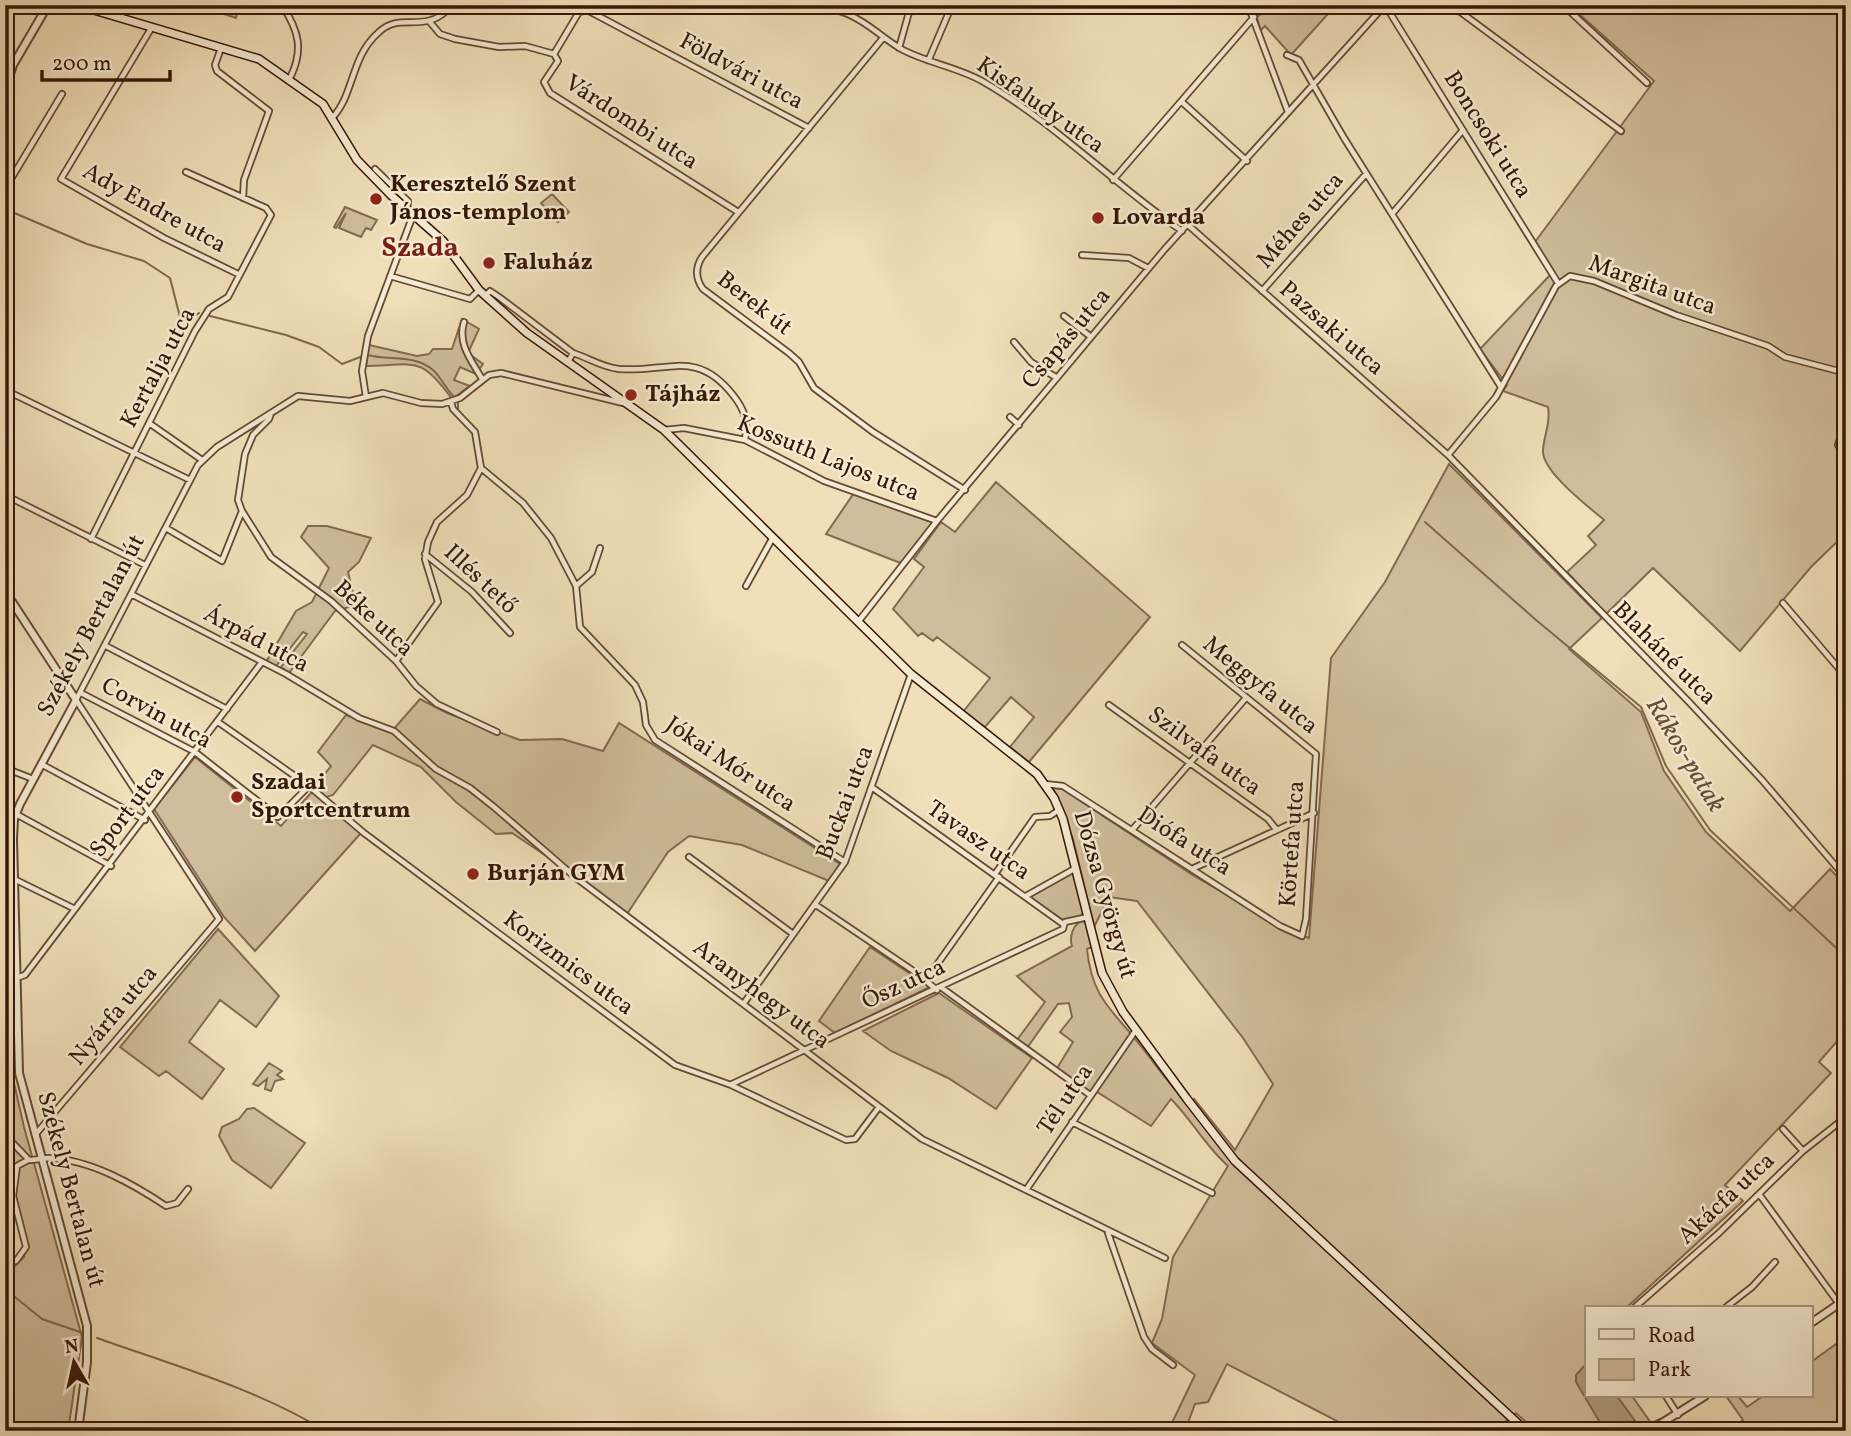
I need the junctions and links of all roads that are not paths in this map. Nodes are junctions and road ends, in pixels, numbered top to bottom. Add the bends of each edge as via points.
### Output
1 (48, 5) edge
2 (77, 5) edge
3 (282, 5) edge
4 (454, 5) edge
5 (757, 5) edge
6 (911, 5) edge
7 (952, 5) edge
8 (1248, 5) edge
9 (1385, 5) edge
10 (1451, 5) edge
11 (1563, 5) edge
12 (797, 7) edge
13 (1254, 17) junction
14 (429, 21) junction
15 (153, 26) junction
16 (883, 38) junction
17 (221, 47) junction
18 (899, 48) junction
19 (554, 54) junction
20 (1287, 55) dead end
21 (929, 59) junction
22 (290, 78) junction
23 (1647, 83) dead end
24 (1313, 86) junction
25 (5, 90) edge
26 (62, 94) dead end
27 (1182, 102) junction
28 (1288, 112) junction
29 (332, 118) junction
30 (809, 128) junction
31 (1463, 130) junction
32 (1621, 131) dead end
33 (1247, 161) junction
34 (375, 169) dead end
35 (186, 172) dead end
36 (1366, 174) junction
37 (1113, 180) junction
38 (5, 189) edge
39 (243, 198) junction
40 (410, 212) junction
41 (738, 212) junction
42 (1392, 214) junction
43 (1188, 225) junction
44 (1174, 226) junction
45 (1182, 231) junction
46 (1175, 238) junction
47 (1082, 255) dead end
48 (1149, 269) junction
49 (238, 274) junction
50 (390, 276) junction
51 (1558, 283) junction
52 (1262, 291) junction
53 (482, 293) junction
54 (1064, 316) dead end
55 (464, 322) dead end
56 (1091, 337) junction
57 (1014, 342) dead end
58 (573, 353) junction
59 (568, 362) junction
60 (1846, 373) edge
61 (1057, 378) junction
62 (482, 379) junction
63 (1501, 387) junction
64 (5, 390) edge
65 (366, 397) junction
66 (451, 402) junction
67 (628, 404) junction
68 (271, 412) junction
69 (1010, 417) dead end
70 (1846, 421) edge
71 (149, 423) junction
72 (1019, 425) junction
73 (664, 430) junction
74 (745, 440) junction
75 (133, 453) junction
76 (1846, 454) edge
77 (1450, 457) junction
78 (202, 460) junction
79 (481, 468) junction
80 (190, 480) junction
81 (965, 490) junction
82 (5, 495) edge
83 (242, 512) junction
84 (937, 521) junction
85 (166, 528) junction
86 (91, 539) junction
87 (772, 540) junction
88 (600, 548) dead end
89 (425, 554) junction
90 (145, 565) junction
91 (576, 586) junction
92 (746, 586) dead end
93 (5, 591) edge
94 (131, 594) junction
95 (1783, 603) dead end
96 (858, 621) junction
97 (510, 633) dead end
98 (1182, 645) dead end
99 (106, 646) junction
100 (396, 661) junction
101 (262, 662) junction
102 (911, 674) junction
103 (1846, 677) edge
104 (81, 693) junction
105 (1245, 699) junction
106 (77, 703) junction
107 (1109, 705) dead end
108 (227, 709) junction
109 (364, 719) joint
110 (218, 722) junction
111 (497, 732) dead end
112 (195, 752) junction
113 (1317, 754) joint
114 (1188, 763) junction
115 (41, 764) junction
116 (5, 768) edge
117 (33, 779) junction
118 (1045, 784) junction
119 (309, 786) junction
120 (873, 788) junction
121 (1060, 810) junction
122 (1314, 813) junction
123 (15, 814) junction
124 (149, 814) junction
125 (145, 820) junction
126 (1133, 829) junction
127 (1276, 829) junction
128 (689, 857) dead end
129 (845, 862) junction
130 (111, 866) junction
131 (1076, 868) junction
132 (1194, 868) junction
133 (997, 875) junction
134 (14, 878) junction
135 (1846, 878) edge
136 (1026, 896) junction
137 (816, 905) junction
138 (75, 909) junction
139 (1088, 917) junction
140 (1063, 924) junction
141 (793, 934) junction
142 (1302, 936) joint
143 (16, 978) junction
144 (926, 980) junction
145 (939, 989) junction
146 (744, 1003) junction
147 (5, 1023) edge
148 (17, 1027) junction
149 (1136, 1030) junction
150 (805, 1051) junction
151 (731, 1085) junction
152 (1090, 1096) junction
153 (879, 1107) junction
154 (1846, 1117) edge
155 (1072, 1122) junction
156 (1783, 1129) dead end
157 (5, 1135) edge
158 (35, 1135) junction
159 (1803, 1151) junction
160 (29, 1160) junction
161 (42, 1160) junction
162 (188, 1189) dead end
163 (1026, 1190) junction
164 (1212, 1193) dead end
165 (1759, 1194) junction
166 (1108, 1232) junction
167 (1165, 1258) dead end
168 (1775, 1262) dead end
169 (8, 1263) edge
170 (1846, 1299) edge
171 (1837, 1305) junction
172 (1636, 1306) edge
173 (1728, 1306) edge
174 (1846, 1320) edge
175 (1812, 1322) edge
176 (1173, 1365) dead end
177 (1667, 1398) edge
178 (1702, 1398) edge
179 (1678, 1415) junction
180 (78, 1431) edge
181 (1526, 1431) edge
182 (1649, 1431) edge

1 - 25 street via 13,65
2 - 15 main road, Dózsa György út
3 - 22 street via 296,29 299,46
4 - 14 street
5 - 12 street, Kisfaludy utca via 778,10
6 - 18 street
7 - 21 street
8 - 13 street
9 - 24 street, Csapás utca
9 - 31 street, Boncsoki utca
10 - 32 street
11 - 23 street
12 - 16 street, Kisfaludy utca via 836,9
13 - 27 street
13 - 28 street
14 - 19 street, Várdombi utca via 440,34 454,39 499,47 529,46
14 - 29 street via 397,22 377,33 358,56 339,111
15 - 17 main road, Dózsa György út
15 - 49 street, Ady Endre utca via 61,178
16 - 18 street, Kisfaludy utca
16 - 30 street, Berek út
17 - 22 main road, Dózsa György út via 267,63
17 - 39 street via 216,71 268,111 244,180
18 - 21 street, Kisfaludy utca
19 - 30 street, Földvári utca via 582,11 593,13
19 - 41 street, Várdombi utca via 558,61 544,82 550,93
20 - 24 street via 1299,60
21 - 37 street, Kisfaludy utca via 983,82
22 - 29 main road, Dózsa György út via 323,104
24 - 28 street, Csapás utca
24 - 36 street
26 - 38 street
27 - 33 street
27 - 37 street
28 - 33 street, Csapás utca
29 - 40 main road, Dózsa György út via 354,156
30 - 41 street, Berek út
31 - 42 street
31 - 51 street, Boncsoki utca
33 - 43 street, Csapás utca
34 - 40 street, Dózsa György út via 405,198
35 - 39 street, Kertalja utca
36 - 42 street
36 - 52 street, Méhes utca
37 - 44 street, Kisfaludy utca
39 - 49 street, Kertalja utca via 271,215
40 - 50 street
40 - 53 main road, Dózsa György út via 443,241
41 - 81 street, Berek út via 698,263 703,289 789,353 814,388
42 - 63 street
43 - 45 street, Csapás utca
43 - 52 street, Pazsaki utca
44 - 45 street, Kisfaludy utca
44 - 46 street
45 - 46 street, Csapás utca
46 - 48 street, Csapás utca
47 - 48 street via 1129,258
48 - 56 street, Csapás utca
49 - 71 street, Kertalja utca via 228,297 209,309 195,331
50 - 53 street via 472,299
50 - 65 street via 363,359
51 - 60 street, Margita utca via 1570,276 1594,281 1768,346 1785,357
51 - 63 street, Margita utca
52 - 77 street, Pazsaki utca
53 - 58 street via 489,291 499,297
53 - 59 main road, Dózsa György út
54 - 56 street
55 - 62 street via 466,351
56 - 61 street, Csapás utca
57 - 61 street via 1031,362
58 - 59 street
58 - 74 street via 617,369 682,365 706,370 746,415
59 - 67 main road, Dózsa György út
61 - 72 street, Csapás utca
62 - 66 street
62 - 67 street via 501,373
63 - 77 street, Margita utca
64 - 75 street
65 - 66 street, Székely Bertalan út via 383,393 428,404
65 - 68 street, Székely Bertalan út via 341,402 301,396
66 - 79 street via 475,432
67 - 73 main road, Dózsa György út
68 - 78 street, Székely Bertalan út
68 - 83 street via 244,454 238,500
69 - 72 street
70 - 76 street via 1838,448
71 - 75 street, Kertalja utca
71 - 78 street
72 - 81 street, Csapás utca
73 - 74 street, Kossuth Lajos utca via 684,428
73 - 87 main road, Dózsa György út
74 - 84 street, Kossuth Lajos utca via 824,481
75 - 80 street
75 - 86 street, Kertalja utca
77 - 135 street, Blaháné utca via 1688,701
78 - 80 street, Székely Bertalan út
79 - 89 street via 467,495 437,522
79 - 91 street, Jókai Mór utca via 506,486 545,530
80 - 85 street, Székely Bertalan út
81 - 84 street, Csapás utca
82 - 86 street
83 - 85 street via 222,561
83 - 100 street, Béke utca via 271,557 331,601
84 - 96 street, Csapás utca
85 - 90 street, Székely Bertalan út
86 - 90 street
87 - 92 street
87 - 96 main road, Dózsa György út
88 - 91 street via 592,572
89 - 97 street, Illés tető via 472,592
89 - 100 street via 439,602
90 - 94 street, Székely Bertalan út
91 - 129 street, Jókai Mór utca via 580,626 635,685 655,740
93 - 106 street
94 - 99 street, Székely Bertalan út
94 - 101 street, Árpád utca
95 - 103 street
96 - 102 main road, Dózsa György út
98 - 105 street, Meggyfa utca
99 - 104 street, Székely Bertalan út
99 - 108 street
100 - 111 street, Béke utca via 437,704
101 - 108 street, Sport utca
101 - 109 street, Árpád utca
102 - 118 main road, Dózsa György út via 1022,760
102 - 120 street, Buckai utca
104 - 106 street, Székely Bertalan út
104 - 112 street, Corvin utca
105 - 113 street, Meggyfa utca
105 - 114 street
106 - 115 street, Székely Bertalan út
106 - 124 street
107 - 114 street, Szilvafa utca
108 - 110 street, Sport utca
109 - 146 street, Aranyhegy utca via 415,746 436,769 470,788 575,877
110 - 112 street, Sport utca
110 - 119 street, Korizmics utca
112 - 119 street, Corvin utca via 278,817
112 - 124 street, Sport utca
113 - 122 street, Körtefa utca
114 - 126 street
114 - 127 street, Szilvafa utca
115 - 117 street, Székely Bertalan út
115 - 125 street
116 - 117 street
117 - 123 street, Székely Bertalan út
118 - 121 main road, Dózsa György út
118 - 126 street, Diófa utca via 1063,786
119 - 151 street, Korizmics utca via 364,833 674,1065
120 - 129 street, Buckai utca
120 - 133 street, Tavasz utca
121 - 131 main road, Dózsa György út
121 - 133 street via 1035,817
122 - 127 street
122 - 142 street, Körtefa utca
123 - 130 street
123 - 134 street, Székely Bertalan út
124 - 125 street, Sport utca
124 - 158 street, Nyárfa utca via 219,919
125 - 130 street, Sport utca
126 - 132 street, Diófa utca
127 - 132 street
128 - 141 street
129 - 137 street, Buckai utca
130 - 138 street, Sport utca
131 - 136 street
131 - 139 main road, Dózsa György út
132 - 142 street, Diófa utca
133 - 136 street, Tavasz utca
133 - 144 street
134 - 138 street
134 - 143 street, Székely Bertalan út
136 - 140 street, Tavasz utca
137 - 141 street, Buckai utca
137 - 144 street
138 - 143 street, Sport utca via 25,975
139 - 140 street, Ősz utca
139 - 149 main road, Dózsa György út via 1102,973
140 - 145 street, Ősz utca via 1063,929
141 - 146 street, Buckai utca
143 - 148 street, Székely Bertalan út
144 - 145 street
145 - 150 street, Ősz utca
145 - 152 street
146 - 150 street, Aranyhegy utca
147 - 148 street
148 - 158 street, Székely Bertalan út via 19,1073
149 - 152 street, Tél utca
149 - 181 main road, Dózsa György út via 1235,1161
150 - 151 street, Ősz utca
150 - 153 street, Aranyhegy utca
151 - 153 street, Korizmics utca via 846,1140 855,1139
152 - 155 street, Tél utca
153 - 163 street, Aranyhegy utca via 936,1147
154 - 159 street, Akácfa utca
155 - 163 street, Tél utca
155 - 164 street
156 - 159 street
157 - 160 street
158 - 161 street, Székely Bertalan út
159 - 165 street, Akácfa utca
160 - 161 street
160 - 169 street via 18,1166 13,1187 26,1244 19,1258
161 - 162 street via 104,1172 132,1183 166,1206
161 - 180 street, Székely Bertalan út via 87,1326
163 - 166 street, Aranyhegy utca
165 - 171 street
165 - 172 street, Akácfa utca
166 - 167 street, Aranyhegy utca
166 - 176 street via 1144,1338
168 - 173 street
170 - 171 street
171 - 174 street
171 - 175 street
177 - 179 street
178 - 179 street
179 - 182 street

